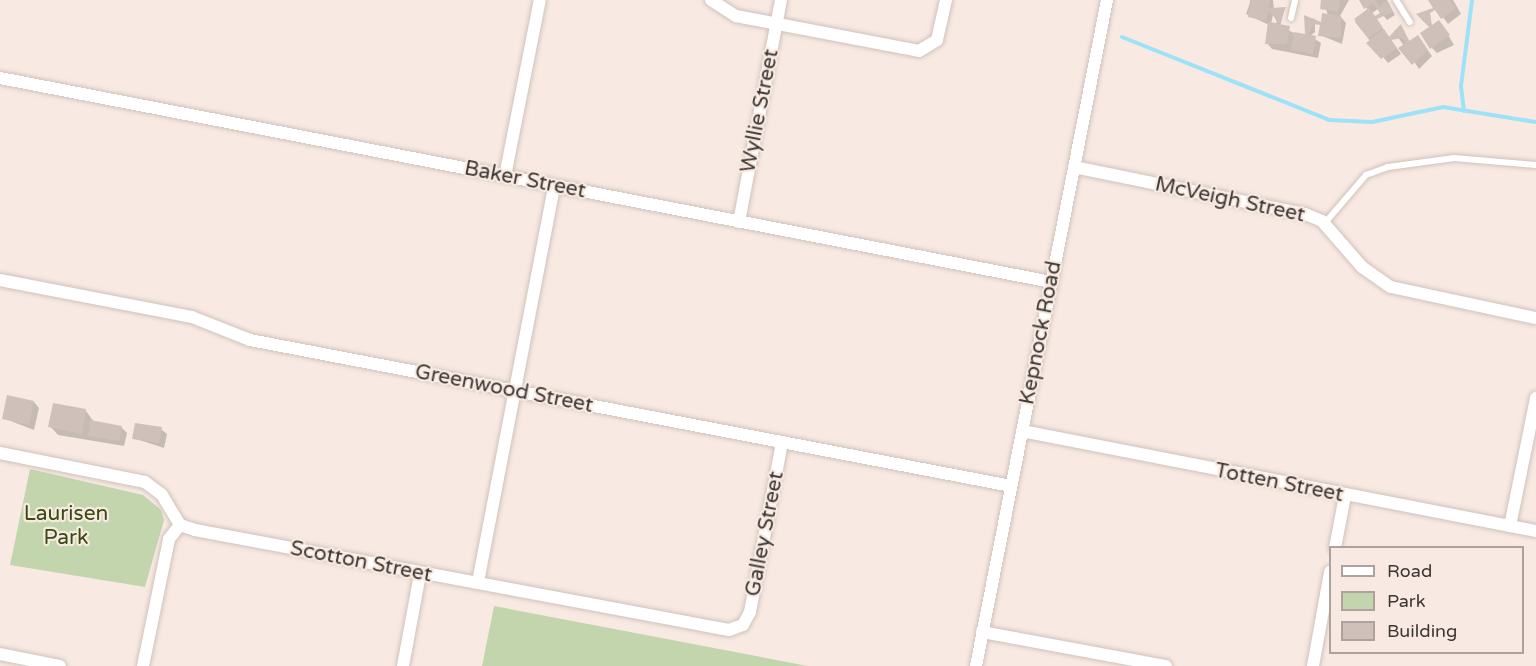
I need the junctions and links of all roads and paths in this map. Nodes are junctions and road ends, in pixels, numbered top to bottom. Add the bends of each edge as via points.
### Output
1 (540, 0) edge
2 (781, 0) edge
3 (946, 0) edge
4 (1107, 0) edge
5 (1295, 0) edge
6 (1396, 0) edge
7 (714, 8) edge
8 (1291, 18) dead end
9 (1410, 22) dead end
10 (776, 24) junction
11 (0, 78) edge
12 (1536, 165) edge
13 (1074, 167) junction
14 (505, 176) junction
15 (554, 186) junction
16 (739, 222) junction
17 (1324, 224) junction
18 (0, 280) edge
19 (1051, 282) junction
20 (1536, 318) edge
21 (515, 391) junction
22 (1536, 398) edge
23 (1022, 431) junction
24 (782, 442) junction
25 (0, 453) edge
26 (1011, 486) junction
27 (1345, 496) junction
28 (180, 525) junction
29 (1510, 526) junction
30 (1536, 531) edge
31 (1335, 546) edge
32 (420, 574) junction
33 (1329, 578) edge
34 (478, 582) junction
35 (743, 625) joint
36 (982, 632) junction
37 (0, 654) edge
38 (60, 666) edge
39 (142, 666) edge
40 (403, 666) edge
41 (976, 666) edge
42 (1166, 666) edge
43 (1313, 666) edge

1 - 14 street
2 - 10 street, Wyllie Street
3 - 10 street via 935,49 913,51
4 - 13 street, Kepnock Road
5 - 8 lane
6 - 9 lane
7 - 10 street
10 - 16 street, Wyllie Street
11 - 14 street, Baker Street
12 - 17 lane via 1454,158 1388,167 1366,175
13 - 17 street, McVeigh Street via 1305,214
13 - 19 street, Kepnock Road
14 - 15 street, Baker Street
15 - 16 street, Baker Street
15 - 21 street
16 - 19 street, Baker Street
17 - 20 street, McVeigh Street via 1362,267 1391,287
18 - 21 street, Greenwood Street via 192,316 250,340
19 - 23 street, Kepnock Road
21 - 24 street, Greenwood Street
21 - 34 street
22 - 29 street
23 - 26 street, Kepnock Road
23 - 27 street, Totten Street
24 - 26 street, Greenwood Street
24 - 35 street, Galley Street
25 - 28 street via 145,482 162,495
26 - 36 street, Kepnock Road
27 - 29 street, Totten Street
27 - 31 street
28 - 32 street, Scotton Street
28 - 39 street via 169,539
29 - 30 street, Totten Street
32 - 34 street, Scotton Street
32 - 40 street
33 - 43 street
34 - 35 street, Scotton Street via 722,629
36 - 41 street, Kepnock Road
36 - 42 street
37 - 38 street

